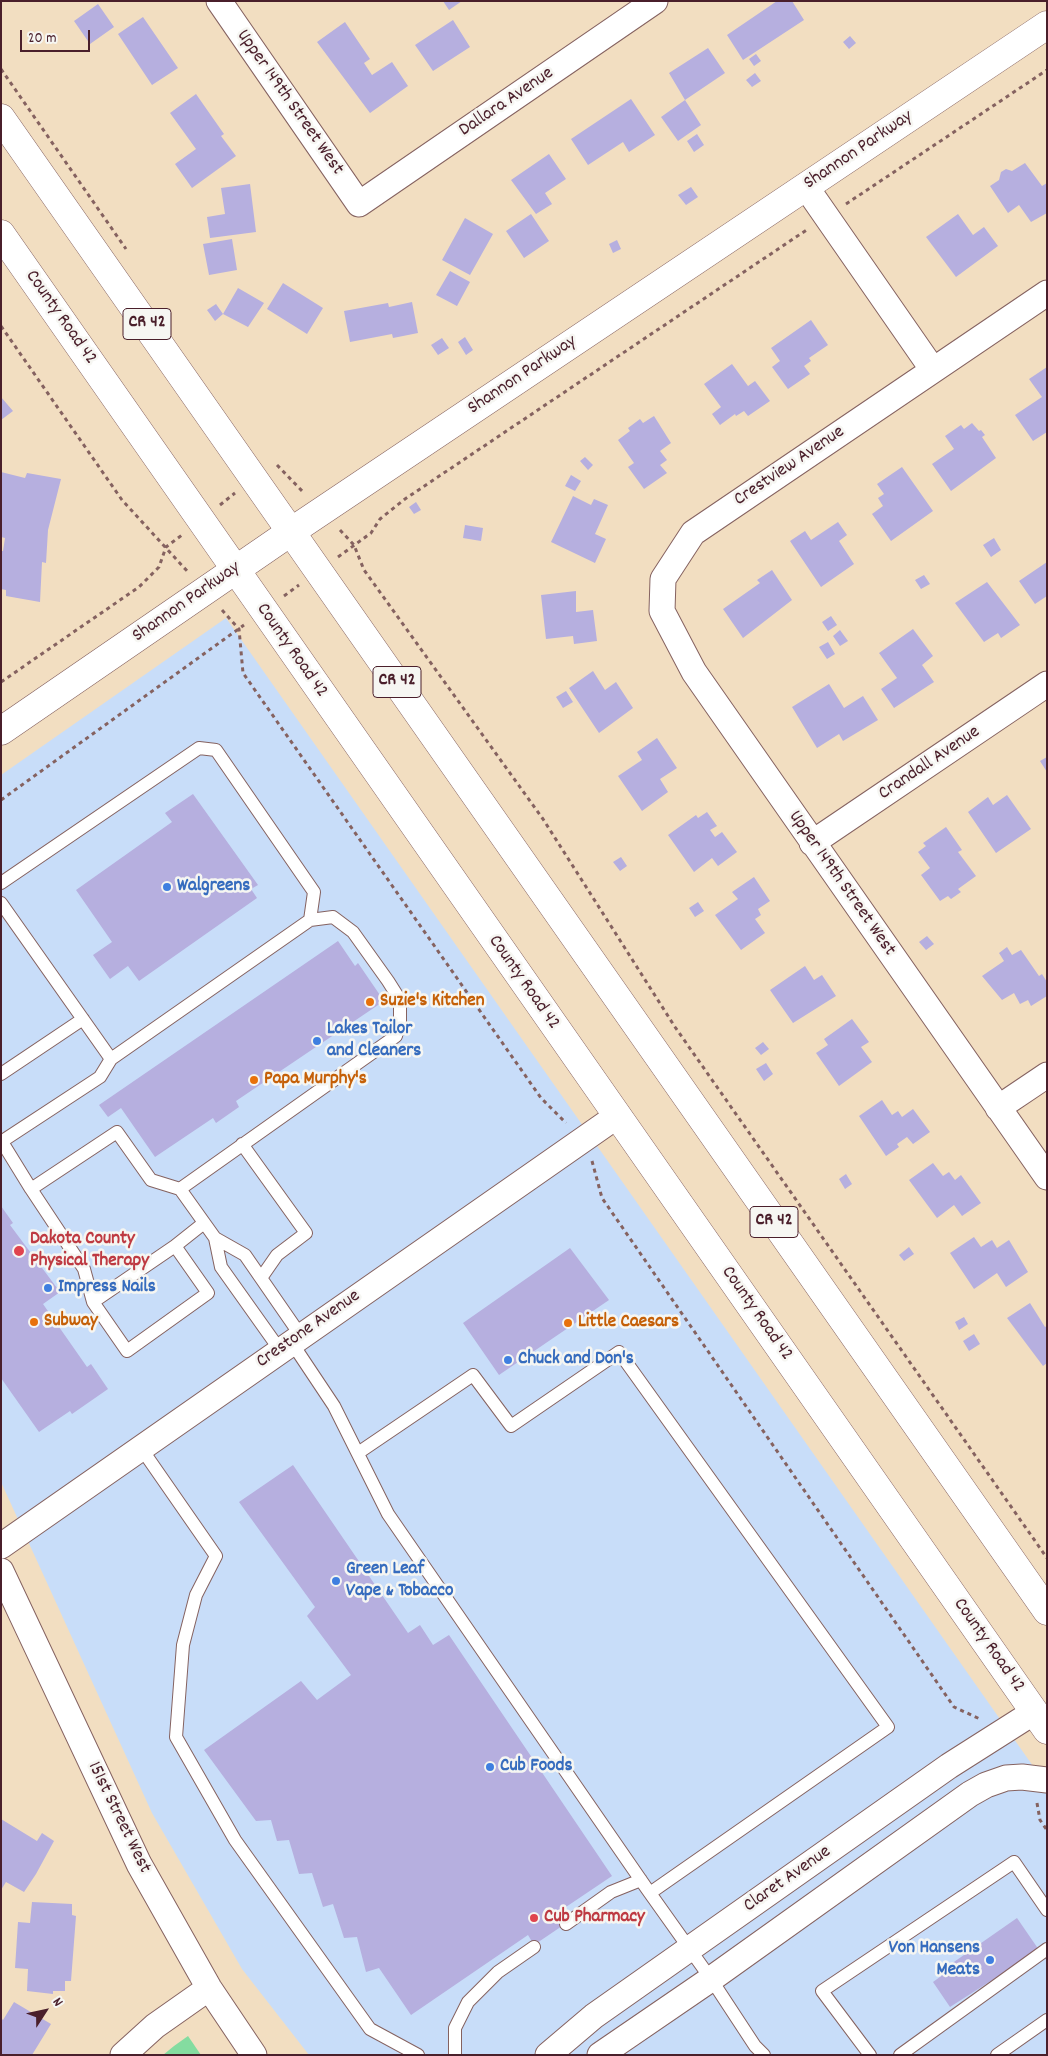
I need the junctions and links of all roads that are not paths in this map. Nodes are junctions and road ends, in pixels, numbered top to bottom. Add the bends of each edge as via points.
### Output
1 (219, 1) edge
2 (655, 1) edge
3 (1047, 25) edge
4 (1, 118) edge
5 (806, 187) junction
6 (358, 204) joint
7 (1, 234) edge
8 (1047, 293) edge
9 (933, 370) junction
10 (292, 531) junction
11 (235, 570) junction
12 (663, 579) joint
13 (1047, 684) edge
14 (1, 731) edge
15 (812, 843) junction
16 (1, 883) edge
17 (1, 903) edge
18 (310, 920) junction
19 (83, 1019) junction
20 (111, 1059) junction
21 (1, 1074) edge
22 (1047, 1075) edge
23 (998, 1108) junction
24 (617, 1116) junction
25 (1, 1142) edge
26 (242, 1144) junction
27 (1047, 1177) edge
28 (31, 1189) junction
29 (180, 1189) junction
30 (204, 1224) junction
31 (215, 1238) junction
32 (175, 1246) junction
33 (260, 1278) junction
34 (93, 1302) junction
35 (291, 1343) junction
36 (141, 1448) junction
37 (358, 1453) junction
38 (1, 1546) edge
39 (1, 1571) edge
40 (1047, 1611) edge
41 (1043, 1717) edge
42 (1047, 1780) edge
43 (641, 1880) junction
44 (650, 1893) junction
45 (1047, 1910) edge
46 (566, 1924) dead end
47 (534, 1947) dead end
48 (690, 1949) junction
49 (1047, 1949) edge
50 (711, 1979) junction
51 (209, 1988) junction
52 (1047, 2020) edge
53 (123, 2055) edge
54 (254, 2055) edge
55 (418, 2055) edge
56 (455, 2055) edge
57 (548, 2055) edge
58 (600, 2055) edge
59 (764, 2055) edge
60 (870, 2055) edge
61 (900, 2055) edge
62 (997, 2055) edge

1 - 6 street, Upper 149th Street West
2 - 6 street, Dallara Avenue
3 - 5 main road, Shannon Parkway
4 - 10 main road, CR 42
5 - 9 street
5 - 10 main road, Shannon Parkway
7 - 11 main road, County Road 42
8 - 9 street, Crestview Avenue
9 - 12 street, Crestview Avenue via 693,533
10 - 11 main road, Shannon Parkway
10 - 40 main road, CR 42
11 - 14 main road, Shannon Parkway
11 - 24 main road, County Road 42
12 - 15 street, Upper 149th Street West via 662,611 694,672
13 - 15 street, Crandall Avenue
15 - 23 street, Upper 149th Street West
16 - 18 lane via 199,748 216,750 314,892
17 - 19 lane
18 - 20 lane
18 - 26 lane via 334,917 353,932 400,1000 396,1036
19 - 20 lane
19 - 21 lane
20 - 25 lane via 100,1078
22 - 23 street
23 - 27 street, Upper 149th Street West
24 - 35 street, Crestone Avenue
24 - 41 main road, County Road 42
25 - 28 lane
26 - 29 lane
26 - 33 lane via 306,1233 277,1255
28 - 29 lane via 118,1132 151,1180
28 - 34 lane via 84,1269
29 - 30 lane
30 - 31 lane
30 - 32 lane
31 - 33 lane via 245,1255
31 - 35 lane via 222,1267
32 - 34 lane
32 - 34 lane via 208,1293 128,1351
33 - 35 lane
35 - 36 street, Crestone Avenue
35 - 37 lane via 334,1406
36 - 38 street, Crestone Avenue
36 - 55 lane via 216,1556 196,1595 183,1644 176,1737 236,1840 370,2029
37 - 43 lane via 388,1514
37 - 44 lane via 473,1374 511,1426 619,1352 888,1727
39 - 51 street, 151st Street West via 139,1864
41 - 48 street, Claret Avenue via 998,1736 950,1766
42 - 50 street, Claret Avenue via 1006,1778 970,1794
43 - 44 lane
43 - 46 lane via 611,1892
44 - 48 lane
45 - 60 lane via 1014,1862 822,1991
47 - 56 lane via 498,1972 468,2002 455,2028
48 - 50 lane
48 - 57 street, Claret Avenue via 594,2016
49 - 61 lane
50 - 58 street, Claret Avenue
50 - 59 lane
51 - 53 street via 155,2026
51 - 54 street, 151st Street West
52 - 62 lane

